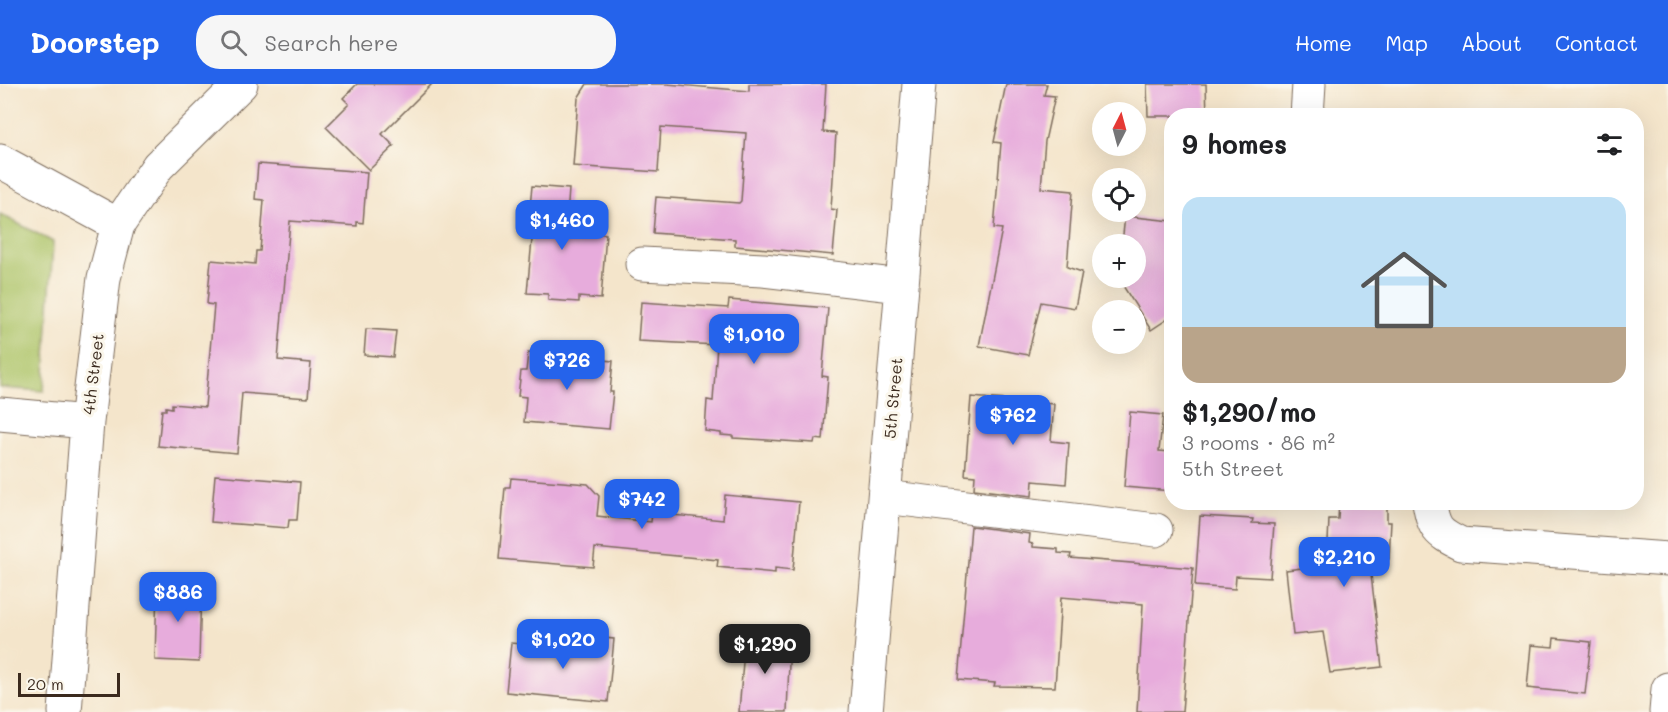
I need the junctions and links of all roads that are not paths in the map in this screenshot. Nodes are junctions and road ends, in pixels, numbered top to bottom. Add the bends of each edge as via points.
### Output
1 (241, 84) edge
2 (919, 84) edge
3 (1310, 84) edge
4 (1308, 108) edge
5 (0, 161) edge
6 (118, 225) junction
7 (642, 264) dead end
8 (902, 286) junction
9 (0, 414) edge
10 (87, 422) junction
11 (885, 497) junction
12 (1431, 510) edge
13 (1156, 530) dead end
14 (1668, 559) edge
15 (1668, 689) edge
16 (65, 712) edge
17 (866, 712) edge
18 (1666, 712) edge

1 - 6 street, 4th Street via 158,166
2 - 8 street, 5th Street
3 - 4 street
5 - 6 street
6 - 10 street, 4th Street via 104,278
7 - 8 street via 762,270
8 - 11 street, 5th Street
9 - 10 street
10 - 16 street, 4th Street
11 - 13 street
11 - 17 street, 5th Street
12 - 14 street via 1433,522 1443,535 1461,544
15 - 18 street

